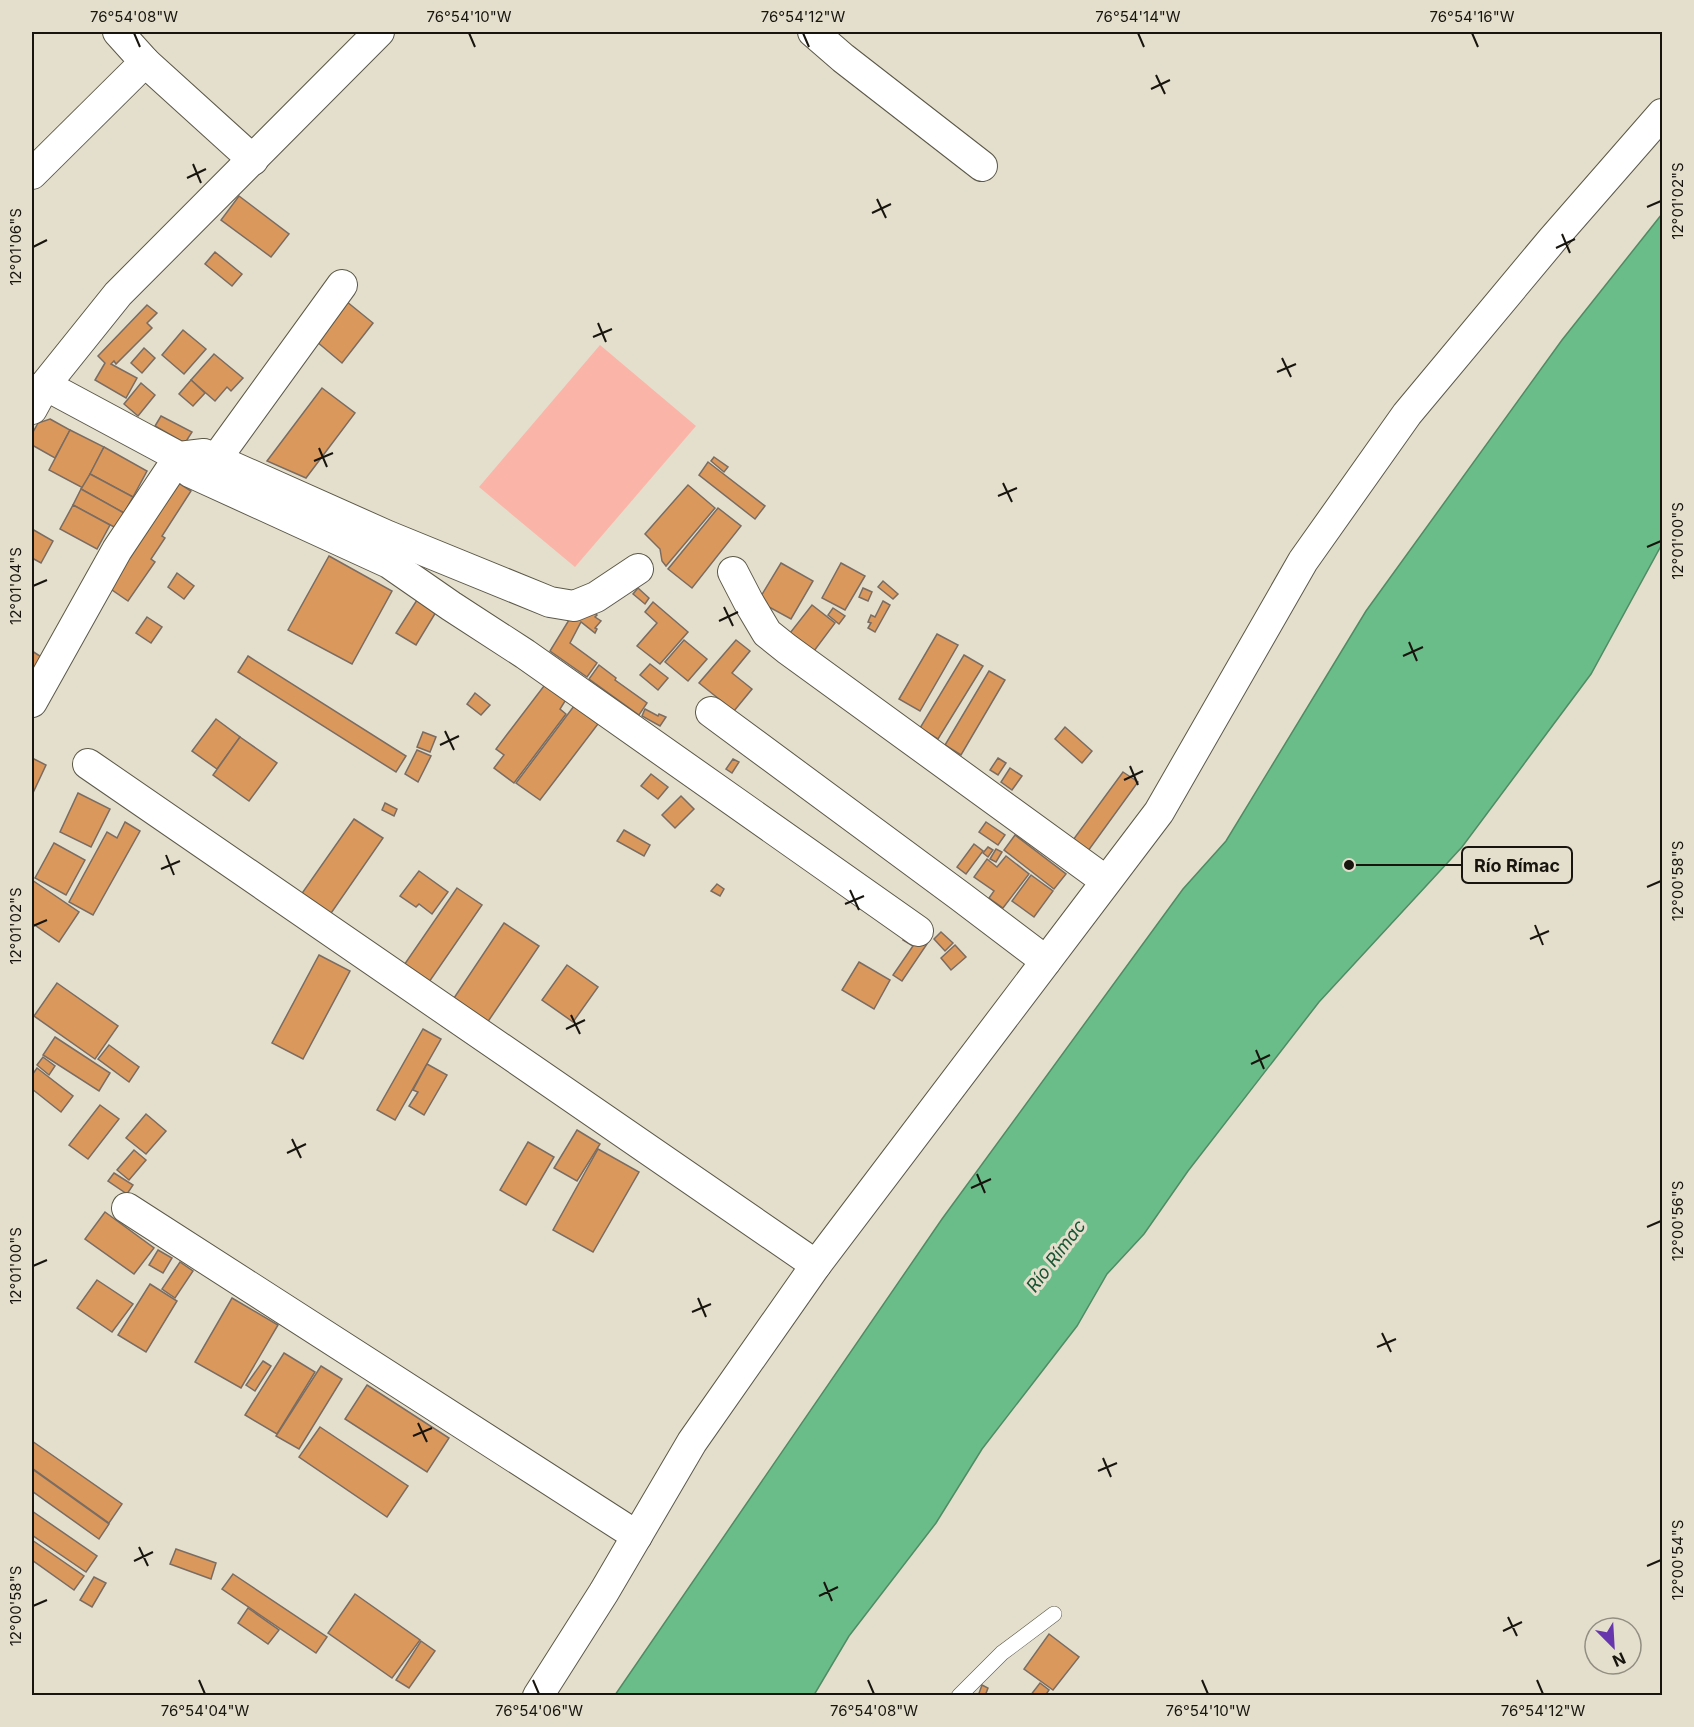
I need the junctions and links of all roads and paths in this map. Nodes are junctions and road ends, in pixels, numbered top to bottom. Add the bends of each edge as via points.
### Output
1 (118, 32) edge
2 (378, 32) edge
3 (813, 32) edge
4 (145, 62) junction
5 (1662, 114) edge
6 (253, 160) junction
7 (982, 166) dead end
8 (32, 174) edge
9 (342, 285) dead end
10 (38, 397) edge
11 (178, 457) junction
12 (216, 459) junction
13 (638, 569) dead end
14 (733, 572) dead end
15 (32, 702) edge
16 (711, 712) dead end
17 (88, 764) dead end
18 (1106, 881) junction
19 (918, 932) dead end
20 (1046, 961) junction
21 (127, 1208) dead end
22 (816, 1265) junction
23 (637, 1536) junction
24 (1054, 1614) dead end
25 (538, 1695) edge
26 (959, 1695) edge

1 - 4 street
2 - 6 street
3 - 7 street
4 - 6 street
4 - 8 street
5 - 18 street via 1407,414 1303,561 1159,812
6 - 10 street via 118,294
9 - 12 street
10 - 11 street
11 - 12 street via 204,454
11 - 15 street via 117,550
11 - 19 street via 189,472 389,563 525,654
12 - 13 street via 388,536 550,602 574,606 596,597
14 - 18 street via 767,633
16 - 20 street
17 - 22 street
18 - 20 street
20 - 22 street
21 - 23 street
22 - 23 street via 692,1442
23 - 25 street
24 - 26 lane via 1002,1653

